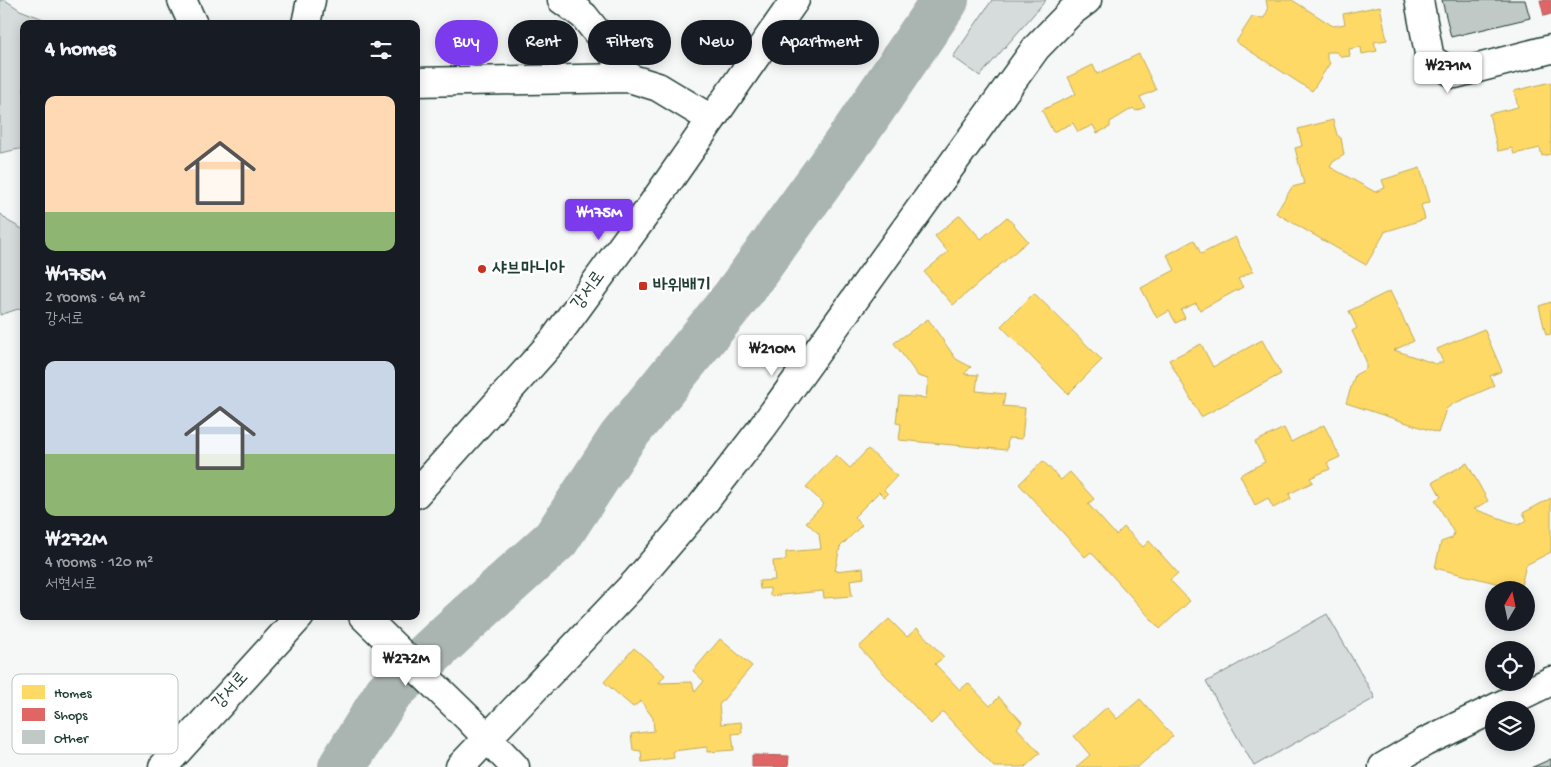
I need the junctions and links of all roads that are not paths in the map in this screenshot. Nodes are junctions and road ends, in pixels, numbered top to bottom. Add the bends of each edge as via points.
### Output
1 (182, 0) edge
2 (311, 0) edge
3 (562, 0) edge
4 (794, 0) edge
5 (1087, 0) edge
6 (1419, 0) edge
7 (191, 20) edge
8 (307, 20) edge
9 (1551, 49) edge
10 (629, 78) junction
11 (420, 82) edge
12 (711, 119) junction
13 (420, 490) edge
14 (296, 620) edge
15 (368, 620) edge
16 (1551, 681) edge
17 (478, 728) junction
18 (178, 750) edge
19 (175, 754) edge
20 (163, 767) edge
21 (460, 767) edge
22 (515, 767) edge
23 (1383, 767) edge

1 - 7 street
2 - 8 street
3 - 10 street via 584,16
4 - 12 street, 강서로
5 - 17 street via 1036,48 762,428 702,505 636,583
6 - 9 street via 1430,59 1455,74
10 - 11 street
10 - 12 street via 658,87
12 - 13 street, 강서로 via 553,341
14 - 18 street, 강서로
15 - 17 street
16 - 23 street via 1425,742
17 - 21 street
17 - 22 street
19 - 20 street, 강서로

